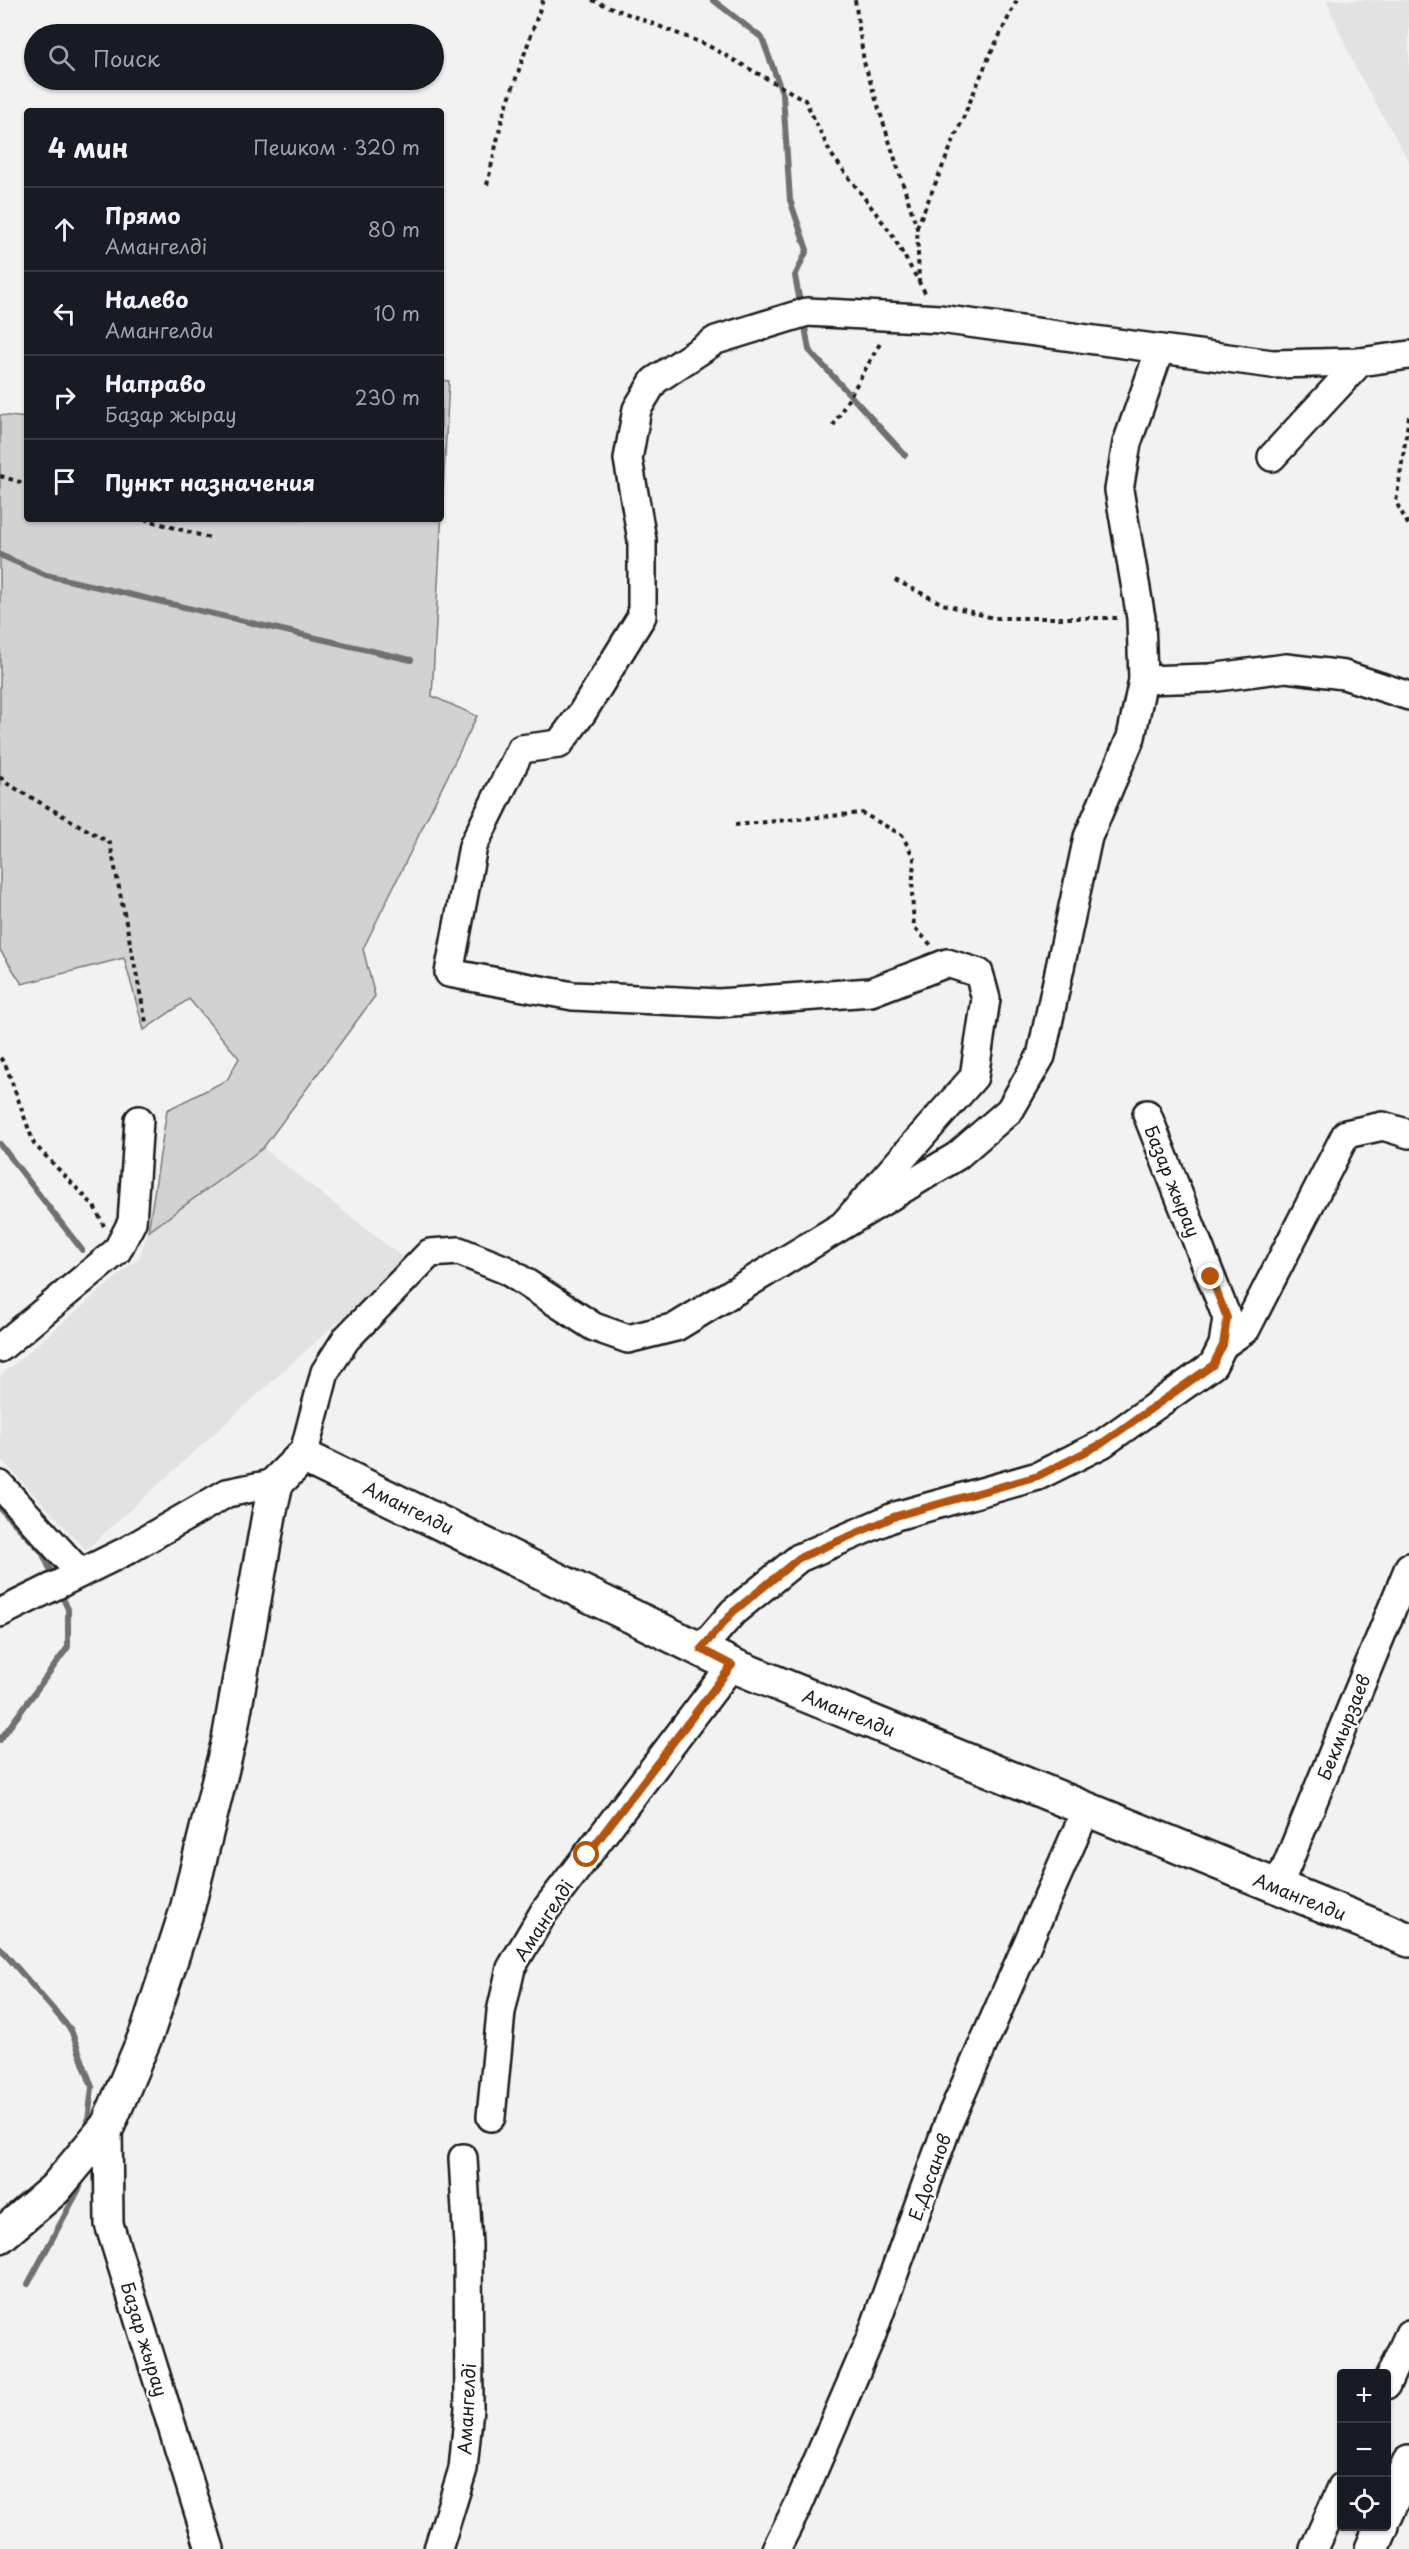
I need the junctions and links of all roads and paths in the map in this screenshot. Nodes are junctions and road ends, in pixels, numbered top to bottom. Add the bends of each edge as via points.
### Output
1 (543, 0) edge
2 (592, 0) edge
3 (855, 0) edge
4 (1017, 0) edge
5 (488, 185) dead end
6 (917, 228) junction
7 (919, 282) junction
8 (907, 317) junction
9 (940, 319) junction
10 (1160, 349) junction
11 (1409, 355) edge
12 (1360, 362) junction
13 (1409, 416) edge
14 (833, 426) dead end
15 (1272, 457) dead end
16 (0, 477) edge
17 (24, 483) edge
18 (154, 522) edge
19 (1409, 526) edge
20 (213, 539) dead end
21 (895, 580) dead end
22 (1141, 618) junction
23 (1143, 680) junction
24 (1409, 696) edge
25 (0, 777) edge
26 (735, 825) dead end
27 (948, 963) junction
28 (146, 1022) dead end
29 (0, 1058) edge
30 (1147, 1114) dead end
31 (139, 1120) dead end
32 (1409, 1134) edge
33 (844, 1224) junction
34 (117, 1251) junction
35 (1223, 1345) junction
36 (0, 1348) edge
37 (303, 1456) junction
38 (276, 1483) junction
39 (0, 1485) edge
40 (1409, 1567) edge
41 (80, 1573) junction
42 (0, 1613) edge
43 (701, 1649) junction
44 (732, 1665) junction
45 (1088, 1808) junction
46 (1278, 1887) junction
47 (1409, 1940) edge
48 (491, 2117) dead end
49 (108, 2125) junction
50 (463, 2158) dead end
51 (0, 2236) edge
52 (1409, 2334) edge
53 (1391, 2374) edge
54 (1409, 2463) edge
55 (1337, 2496) edge
56 (1391, 2504) edge
57 (1380, 2531) edge
58 (210, 2549) edge
59 (438, 2549) edge
60 (776, 2549) edge
61 (1314, 2549) edge
62 (1372, 2549) edge

1 - 5 path via 502,118
2 - 7 path via 707,45 805,100 831,154 891,233
3 - 6 path via 864,62
4 - 6 path
6 - 7 path
7 - 9 path
8 - 9 street
8 - 14 path via 878,343
8 - 27 street via 807,312 716,340 654,381 637,409 628,459 642,540 642,616 559,744 521,749 473,846 449,972 573,996 719,1003 871,992
9 - 10 street
10 - 12 street via 1272,364
10 - 22 street via 1126,443 1119,490
11 - 12 street
12 - 15 street
13 - 19 path via 1396,502
16 - 17 path
18 - 20 path
21 - 22 path via 943,604 993,618
22 - 23 street
23 - 24 street via 1210,678 1286,668 1344,675
23 - 33 street via 1131,737 1088,837 1041,1056 1010,1110 975,1141 957,1156
25 - 28 path via 110,843
26 - 27 path via 862,813 902,835 914,858 914,927
27 - 33 street via 979,972 986,999 974,1077
29 - 34 path via 34,1144 94,1206
30 - 35 street, Базар жырау via 1227,1318
31 - 34 street via 132,1222
32 - 35 street via 1383,1126 1346,1134 1246,1329
33 - 37 street via 676,1327 628,1339 594,1327 506,1270 459,1251 430,1253 346,1339 325,1372
34 - 36 street
35 - 43 street, Базар жырау via 1213,1365 1101,1444 1059,1466 1038,1476 896,1516 799,1558 733,1612
37 - 38 main road
37 - 43 main road, Амангелди
38 - 41 street via 227,1493
38 - 49 main road via 230,1740 189,1898 148,2030
39 - 41 street
40 - 46 street, Бекмырзаев
41 - 42 street
43 - 44 main road, Амангелди
44 - 45 main road, Амангелди
44 - 48 street, Амангелді via 544,1912 512,1968 501,2012
45 - 46 main road, Амангелди
45 - 60 street, Е.Досанов via 948,2124 871,2337
46 - 47 main road, Амангелди
49 - 51 main road via 55,2189
49 - 58 street, Базар жырау via 109,2224
50 - 59 street, Амангелді via 469,2408 463,2469
52 - 53 street
54 - 56 main road
55 - 61 street
57 - 62 main road

